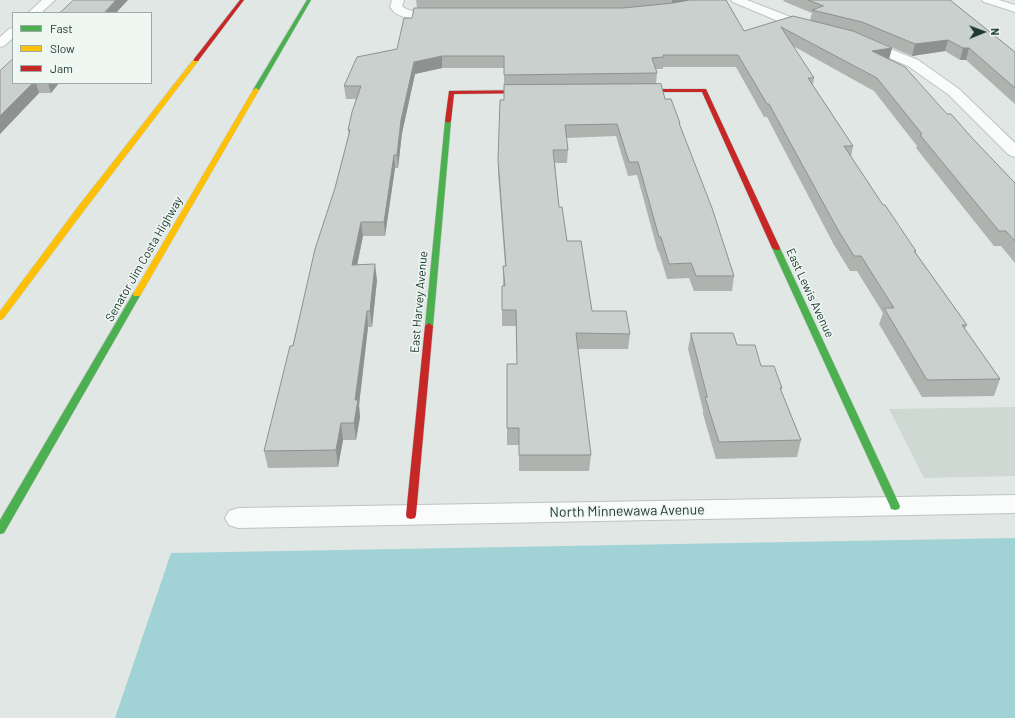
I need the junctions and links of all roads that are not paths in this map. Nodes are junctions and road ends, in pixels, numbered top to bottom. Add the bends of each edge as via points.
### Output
1 (49, 0) edge
2 (242, 0) edge
3 (309, 0) edge
4 (313, 0) edge
5 (398, 0) edge
6 (737, 0) edge
7 (988, 0) edge
8 (1015, 9) edge
9 (35, 12) edge
10 (300, 15) junction
11 (450, 15) edge
12 (825, 31) edge
13 (12, 33) edge
14 (854, 38) edge
15 (0, 43) edge
16 (546, 91) edge
17 (625, 91) edge
18 (1015, 152) edge
19 (0, 317) edge
20 (1015, 504) edge
21 (895, 506) junction
22 (411, 515) junction
23 (238, 518) dead end
24 (0, 530) edge

1 - 9 street
2 - 19 main road
3 - 10 main road, Senator Jim Costa Highway
4 - 10 main road
5 - 11 street via 396,6 401,12
6 - 12 street via 789,21
7 - 8 street
10 - 24 main road, Senator Jim Costa Highway
13 - 15 street
14 - 18 street via 913,63 954,92
16 - 22 main road, East Harvey Avenue via 450,92
17 - 21 main road, East Lewis Avenue via 704,90
20 - 21 street, North Minnewawa Avenue
21 - 22 street, North Minnewawa Avenue
22 - 23 street, North Minnewawa Avenue

